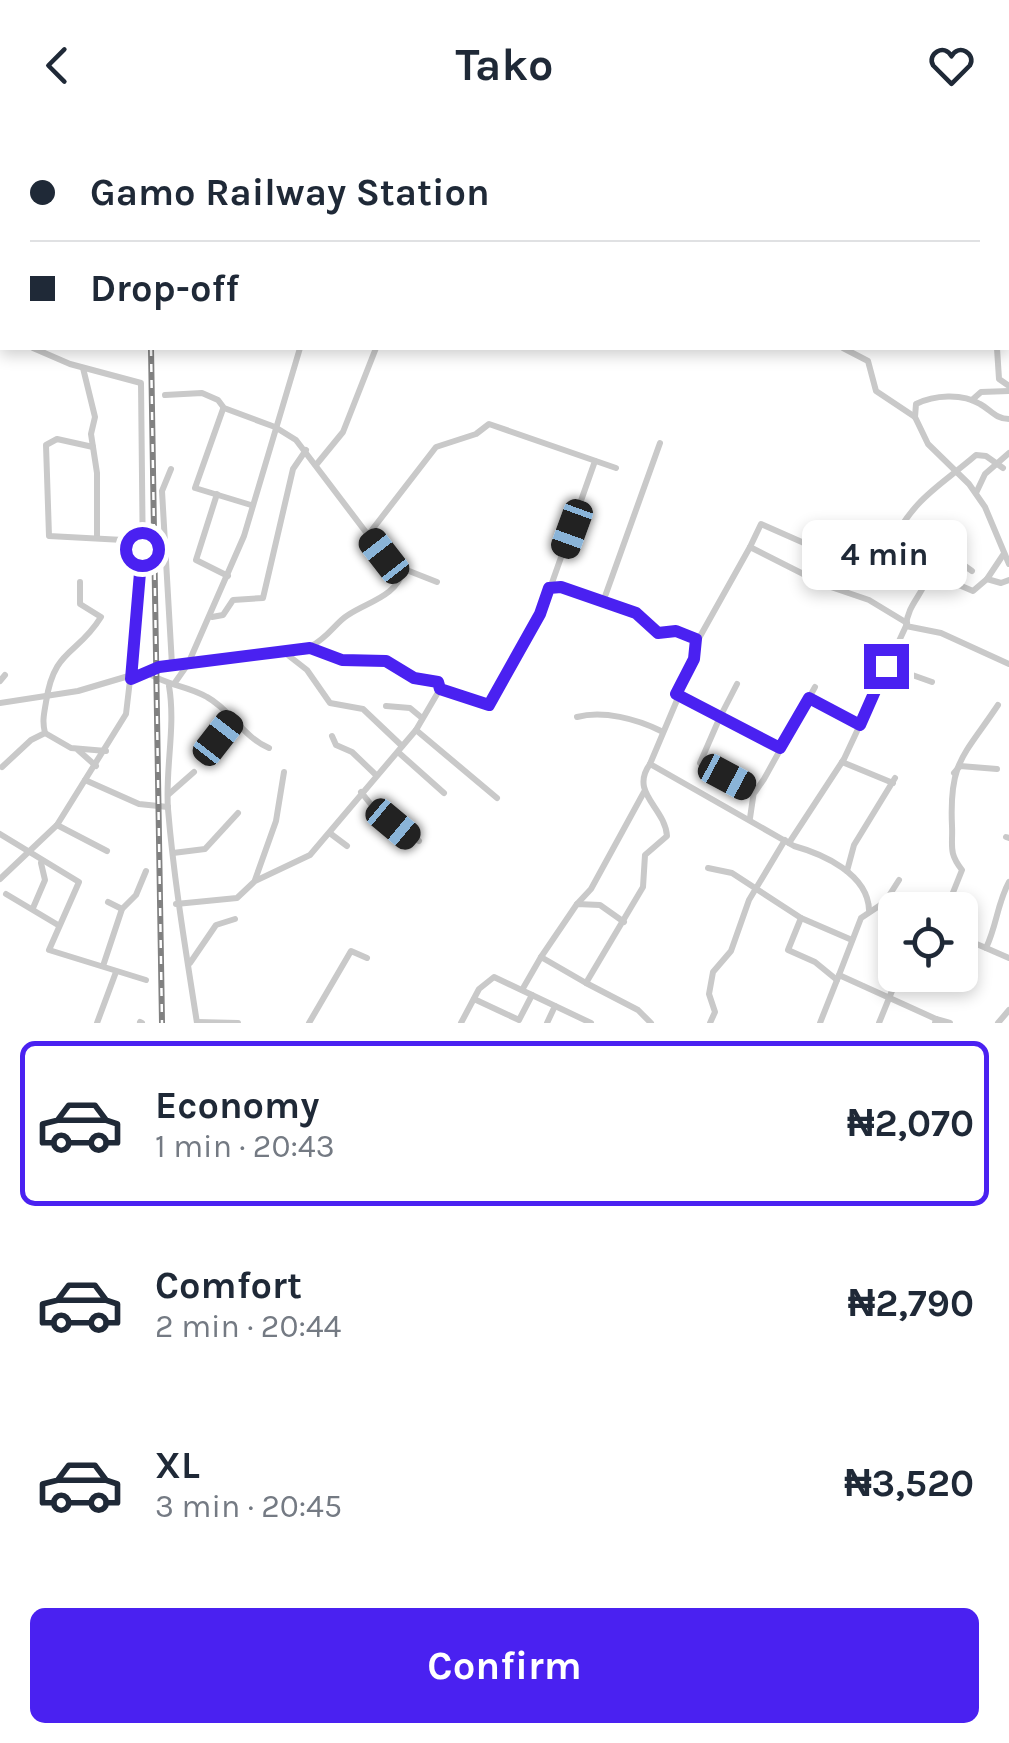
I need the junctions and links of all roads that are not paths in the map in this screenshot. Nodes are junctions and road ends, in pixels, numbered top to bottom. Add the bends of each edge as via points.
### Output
1 (38, 350) edge
2 (299, 350) edge
3 (375, 350) edge
4 (847, 350) edge
5 (997, 350) edge
6 (83, 367) junction
7 (1000, 380) junction
8 (1009, 389) edge
9 (990, 390) junction
10 (165, 395) dead end
11 (972, 400) junction
12 (224, 408) junction
13 (915, 417) junction
14 (1009, 419) edge
15 (275, 427) junction
16 (660, 443) dead end
17 (93, 447) junction
18 (306, 450) junction
19 (1009, 453) edge
20 (595, 461) junction
21 (316, 465) junction
22 (1000, 465) junction
23 (171, 468) dead end
24 (616, 468) dead end
25 (956, 476) junction
26 (217, 494) junction
27 (975, 494) junction
28 (251, 505) junction
29 (368, 535) junction
30 (96, 538) junction
31 (142, 540) junction
32 (890, 546) junction
33 (750, 548) junction
34 (829, 554) junction
35 (1003, 555) junction
36 (1009, 564) edge
37 (404, 569) junction
38 (928, 569) junction
39 (956, 569) junction
40 (972, 570) dead end
41 (228, 576) junction
42 (987, 579) junction
43 (1009, 580) edge
44 (817, 581) junction
45 (80, 582) dead end
46 (436, 582) dead end
47 (549, 588) junction
48 (603, 602) junction
49 (212, 617) junction
50 (907, 624) junction
51 (696, 639) junction
52 (310, 648) junction
53 (283, 651) junction
54 (188, 664) junction
55 (1009, 664) edge
56 (172, 666) junction
57 (886, 666) junction
58 (148, 673) junction
59 (131, 679) junction
60 (932, 682) dead end
61 (738, 684) dead end
62 (171, 685) junction
63 (815, 687) dead end
64 (440, 689) junction
65 (676, 694) junction
66 (47, 696) junction
67 (809, 698) junction
68 (0, 703) edge
69 (998, 705) dead end
70 (386, 706) dead end
71 (577, 717) dead end
72 (720, 717) junction
73 (422, 718) junction
74 (232, 720) junction
75 (860, 725) junction
76 (416, 730) junction
77 (660, 731) junction
78 (45, 733) junction
79 (332, 736) dead end
80 (76, 748) junction
81 (268, 748) dead end
82 (780, 748) junction
83 (400, 749) junction
84 (106, 751) junction
85 (210, 751) dead end
86 (842, 762) junction
87 (650, 764) junction
88 (96, 766) junction
89 (2, 767) edge
90 (996, 769) dead end
91 (194, 772) dead end
92 (284, 772) dead end
93 (954, 774) junction
94 (376, 775) junction
95 (85, 780) junction
96 (754, 791) junction
97 (361, 792) junction
98 (644, 792) junction
99 (444, 793) dead end
100 (168, 795) junction
101 (497, 798) dead end
102 (168, 808) junction
103 (238, 813) dead end
104 (750, 819) junction
105 (57, 825) junction
106 (0, 834) edge
107 (330, 834) junction
108 (418, 841) dead end
109 (787, 842) junction
110 (347, 846) dead end
111 (107, 852) dead end
112 (32, 853) junction
113 (172, 853) junction
114 (39, 860) junction
115 (708, 868) dead end
116 (3, 869) edge
117 (146, 871) dead end
118 (848, 872) junction
119 (0, 879) edge
120 (899, 880) dead end
121 (255, 881) junction
122 (1009, 882) edge
123 (756, 891) junction
124 (953, 892) edge
125 (6, 894) dead end
126 (108, 902) dead end
127 (176, 904) junction
128 (577, 904) junction
129 (33, 908) junction
130 (122, 909) junction
131 (869, 910) junction
132 (801, 918) junction
133 (235, 920) dead end
134 (624, 922) junction
135 (58, 925) junction
136 (852, 940) junction
137 (978, 945) edge
138 (986, 948) junction
139 (542, 957) junction
140 (367, 958) dead end
141 (1009, 958) edge
142 (189, 964) junction
143 (103, 966) junction
144 (116, 972) junction
145 (838, 978) junction
146 (146, 980) dead end
147 (586, 983) junction
148 (522, 990) junction
149 (890, 994) junction
150 (532, 995) junction
151 (474, 999) junction
152 (555, 1006) junction
153 (1009, 1010) edge
154 (567, 1012) junction
155 (936, 1021) edge
156 (197, 1022) edge
157 (97, 1023) edge
158 (238, 1023) edge
159 (309, 1023) edge
160 (461, 1023) edge
161 (547, 1023) edge
162 (568, 1023) edge
163 (591, 1023) edge
164 (651, 1023) edge
165 (710, 1023) edge
166 (820, 1023) edge
167 (878, 1023) edge
168 (950, 1023) edge
169 (998, 1023) edge

1 - 6 street
2 - 15 street
3 - 21 street via 342,432
4 - 13 street via 868,361 876,391
5 - 7 street
6 - 17 street via 95,417
6 - 31 street via 141,382
7 - 8 street
7 - 9 street
8 - 9 street
9 - 11 street
10 - 12 street via 202,392
11 - 13 street via 928,398 916,404
11 - 14 street
12 - 15 street
12 - 26 street via 195,488
13 - 25 street
15 - 18 street
15 - 28 street
16 - 48 street
17 - 30 street
17 - 30 street via 50,440 47,484 49,536
18 - 21 street
18 - 49 street via 293,469 263,598 233,600 223,615
19 - 22 street
20 - 24 street
20 - 29 street via 488,424 436,447
20 - 47 street
21 - 29 street
22 - 25 street via 976,455
22 - 27 street via 984,474
23 - 56 street via 162,490
25 - 27 street
25 - 32 street via 916,501
26 - 28 street
26 - 41 street via 196,560
27 - 35 street
28 - 41 street
29 - 37 street
30 - 31 street
31 - 59 street
32 - 34 street via 847,541
32 - 38 street
33 - 34 street via 761,524
33 - 44 street
33 - 51 street
34 - 44 street
35 - 36 street
35 - 42 street
37 - 46 street
37 - 52 street via 382,599 346,616 337,631
38 - 39 street
38 - 50 street
39 - 40 street
39 - 42 street via 958,584 973,591
41 - 49 street
42 - 43 street
44 - 50 street via 870,600
45 - 66 street via 80,604 101,616 53,667
47 - 48 street
47 - 64 street via 489,705
48 - 51 street via 636,613 658,633
49 - 54 street
50 - 55 street
50 - 57 street
51 - 65 street
52 - 53 street
52 - 64 street via 342,660 386,661 414,678 438,682
53 - 54 street
53 - 83 street via 307,670 330,703 363,710
54 - 56 street
54 - 62 street
56 - 58 street
57 - 60 street
57 - 75 street
58 - 59 street
58 - 62 street
59 - 66 street
59 - 84 street via 126,714
61 - 72 street
62 - 74 street via 209,698
62 - 100 street
63 - 67 street
64 - 73 street
65 - 72 street
65 - 77 street
66 - 68 street
66 - 78 street
67 - 75 street
67 - 82 street
69 - 93 street via 969,741
70 - 73 street via 410,708
71 - 77 street via 594,713
72 - 82 street
72 - 96 street via 700,763
73 - 76 street
74 - 81 street
74 - 85 street
75 - 86 street
76 - 83 street
76 - 101 street
77 - 87 street
78 - 80 street
78 - 89 street
79 - 94 street
80 - 84 street
80 - 88 street
82 - 96 street
83 - 94 street
83 - 99 street
84 - 88 street
86 - 109 street
86 - 118 street via 894,781 850,853
87 - 98 street
87 - 104 street
88 - 95 street
90 - 93 street via 960,766
91 - 100 street
92 - 121 street
93 - 124 street via 948,837 962,870
94 - 97 street
95 - 102 street via 139,804
95 - 105 street
96 - 104 street
97 - 107 street
97 - 108 street
98 - 128 street via 592,889
98 - 134 street via 661,813 666,836 645,855 645,881
100 - 102 street
102 - 113 street
103 - 113 street via 206,849
104 - 109 street
105 - 111 street
105 - 112 street
106 - 112 street
107 - 110 street
107 - 121 street via 303,860
109 - 118 street
109 - 123 street
112 - 114 street
112 - 116 street
113 - 127 street
114 - 129 street via 45,880
114 - 135 street via 79,882
115 - 123 street via 732,873
116 - 119 street
117 - 130 street
118 - 131 street via 863,888
120 - 131 street via 885,902
121 - 127 street via 237,898
122 - 138 street
123 - 132 street
123 - 165 street via 732,950 713,972
125 - 129 street
126 - 130 street
127 - 142 street
128 - 134 street via 600,905
128 - 139 street
129 - 135 street
130 - 143 street
131 - 136 street
132 - 136 street
132 - 145 street via 788,950
133 - 142 street via 216,925
134 - 147 street
135 - 143 street via 50,950
136 - 145 street
137 - 138 street
138 - 141 street
139 - 147 street
139 - 148 street
140 - 159 street via 351,951
142 - 156 street
143 - 144 street
144 - 146 street
144 - 157 street
145 - 149 street
145 - 166 street
147 - 164 street
148 - 150 street
148 - 151 street via 494,977
149 - 155 street
149 - 167 street
150 - 151 street via 518,1020
150 - 152 street
151 - 160 street
152 - 154 street
152 - 161 street
153 - 169 street
154 - 162 street
154 - 163 street
155 - 168 street
156 - 158 street

